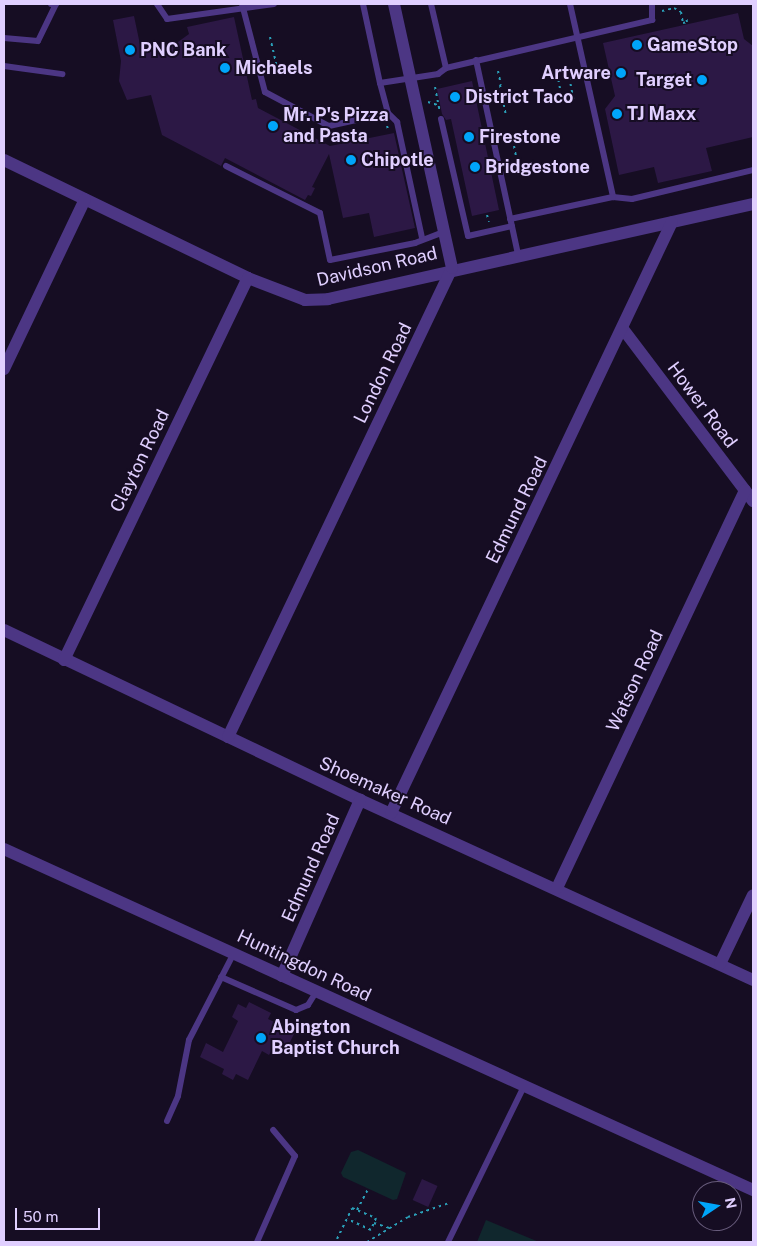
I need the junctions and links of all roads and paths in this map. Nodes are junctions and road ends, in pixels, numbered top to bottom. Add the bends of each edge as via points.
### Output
1 (51, 4) edge
2 (157, 4) edge
3 (274, 4) edge
4 (363, 4) edge
5 (394, 4) edge
6 (431, 4) edge
7 (570, 4) edge
8 (652, 4) edge
9 (245, 7) edge
10 (654, 12) junction
11 (686, 17) dead end
12 (577, 36) junction
13 (270, 37) dead end
14 (4, 38) edge
15 (476, 60) junction
16 (4, 66) edge
17 (277, 68) dead end
18 (446, 68) junction
19 (498, 71) dead end
20 (568, 71) dead end
21 (557, 73) dead end
22 (62, 74) dead end
23 (411, 77) junction
24 (380, 83) junction
25 (435, 87) dead end
26 (574, 101) dead end
27 (428, 102) dead end
28 (564, 103) dead end
29 (438, 105) junction
30 (388, 113) junction
31 (506, 116) dead end
32 (442, 119) joint
33 (514, 146) dead end
34 (4, 160) edge
35 (226, 166) dead end
36 (753, 170) edge
37 (520, 176) dead end
38 (613, 197) junction
39 (86, 199) junction
40 (753, 204) edge
41 (510, 219) junction
42 (672, 222) junction
43 (512, 226) junction
44 (444, 232) junction
45 (422, 238) junction
46 (518, 255) junction
47 (452, 268) junction
48 (248, 278) junction
49 (623, 329) junction
50 (4, 369) edge
51 (745, 490) junction
52 (753, 501) edge
53 (4, 630) edge
54 (64, 660) junction
55 (228, 736) junction
56 (360, 800) junction
57 (391, 813) junction
58 (4, 849) edge
59 (557, 888) junction
60 (753, 895) edge
61 (234, 953) junction
62 (720, 964) junction
63 (282, 976) junction
64 (221, 977) junction
65 (753, 980) edge
66 (316, 992) junction
67 (524, 1086) junction
68 (167, 1122) dead end
69 (273, 1130) dead end
70 (368, 1189) dead end
71 (753, 1190) edge
72 (449, 1203) dead end
73 (357, 1210) junction
74 (347, 1219) junction
75 (374, 1223) junction
76 (380, 1226) junction
77 (392, 1228) junction
78 (382, 1234) junction
79 (337, 1240) dead end
80 (257, 1242) edge
81 (367, 1242) edge
82 (448, 1242) edge

1 - 14 lane via 56,4 38,41
2 - 9 lane via 166,19
3 - 9 lane
4 - 24 lane
5 - 23 street
6 - 18 lane
7 - 12 lane
8 - 10 lane
9 - 30 lane via 265,92 329,126
10 - 11 path via 674,8 681,12 683,23
10 - 12 lane via 652,20
12 - 15 lane
12 - 38 lane
13 - 17 path
15 - 18 lane
15 - 41 lane
16 - 22 lane
18 - 23 lane via 438,74
19 - 31 path
20 - 26 path
21 - 28 path
23 - 24 lane
23 - 44 street
24 - 30 lane
25 - 29 path
27 - 29 path
29 - 32 path
30 - 45 lane via 397,122
32 - 43 lane via 468,236
33 - 37 path
34 - 39 street, Davidson Road
35 - 45 lane via 320,213 330,260 415,243
36 - 38 lane via 632,199
38 - 41 lane
39 - 48 street, Davidson Road
39 - 50 street
40 - 42 street, Davidson Road
41 - 43 lane
42 - 46 street, Davidson Road
42 - 49 street, Edmund Road
43 - 46 lane
44 - 45 lane
44 - 47 street
46 - 47 street, Davidson Road
47 - 48 street, Davidson Road via 328,299 304,300
47 - 55 street, London Road
48 - 54 street, Clayton Road
49 - 51 street, Hower Road
49 - 57 street, Edmund Road
51 - 52 street, Hower Road
51 - 59 street, Watson Road
53 - 54 street, Shoemaker Road
54 - 55 street, Shoemaker Road
55 - 56 street, Shoemaker Road
56 - 57 street, Shoemaker Road
56 - 63 street, Edmund Road
57 - 59 street, Shoemaker Road
58 - 61 street, Huntingdon Road
59 - 62 street, Shoemaker Road
60 - 62 street
61 - 63 street, Huntingdon Road
61 - 64 lane
62 - 65 street, Shoemaker Road
63 - 66 street, Huntingdon Road
64 - 66 lane via 296,1010 308,1005
64 - 68 lane via 189,1040 178,1096
66 - 67 street, Huntingdon Road
67 - 71 street, Huntingdon Road
67 - 82 lane
69 - 80 lane via 295,1156
70 - 73 path
72 - 77 path via 419,1212
73 - 74 path via 352,1208
73 - 75 path via 376,1218
74 - 75 path via 371,1230
74 - 79 path
75 - 76 path
76 - 77 path
76 - 78 path
77 - 78 path
78 - 81 path

